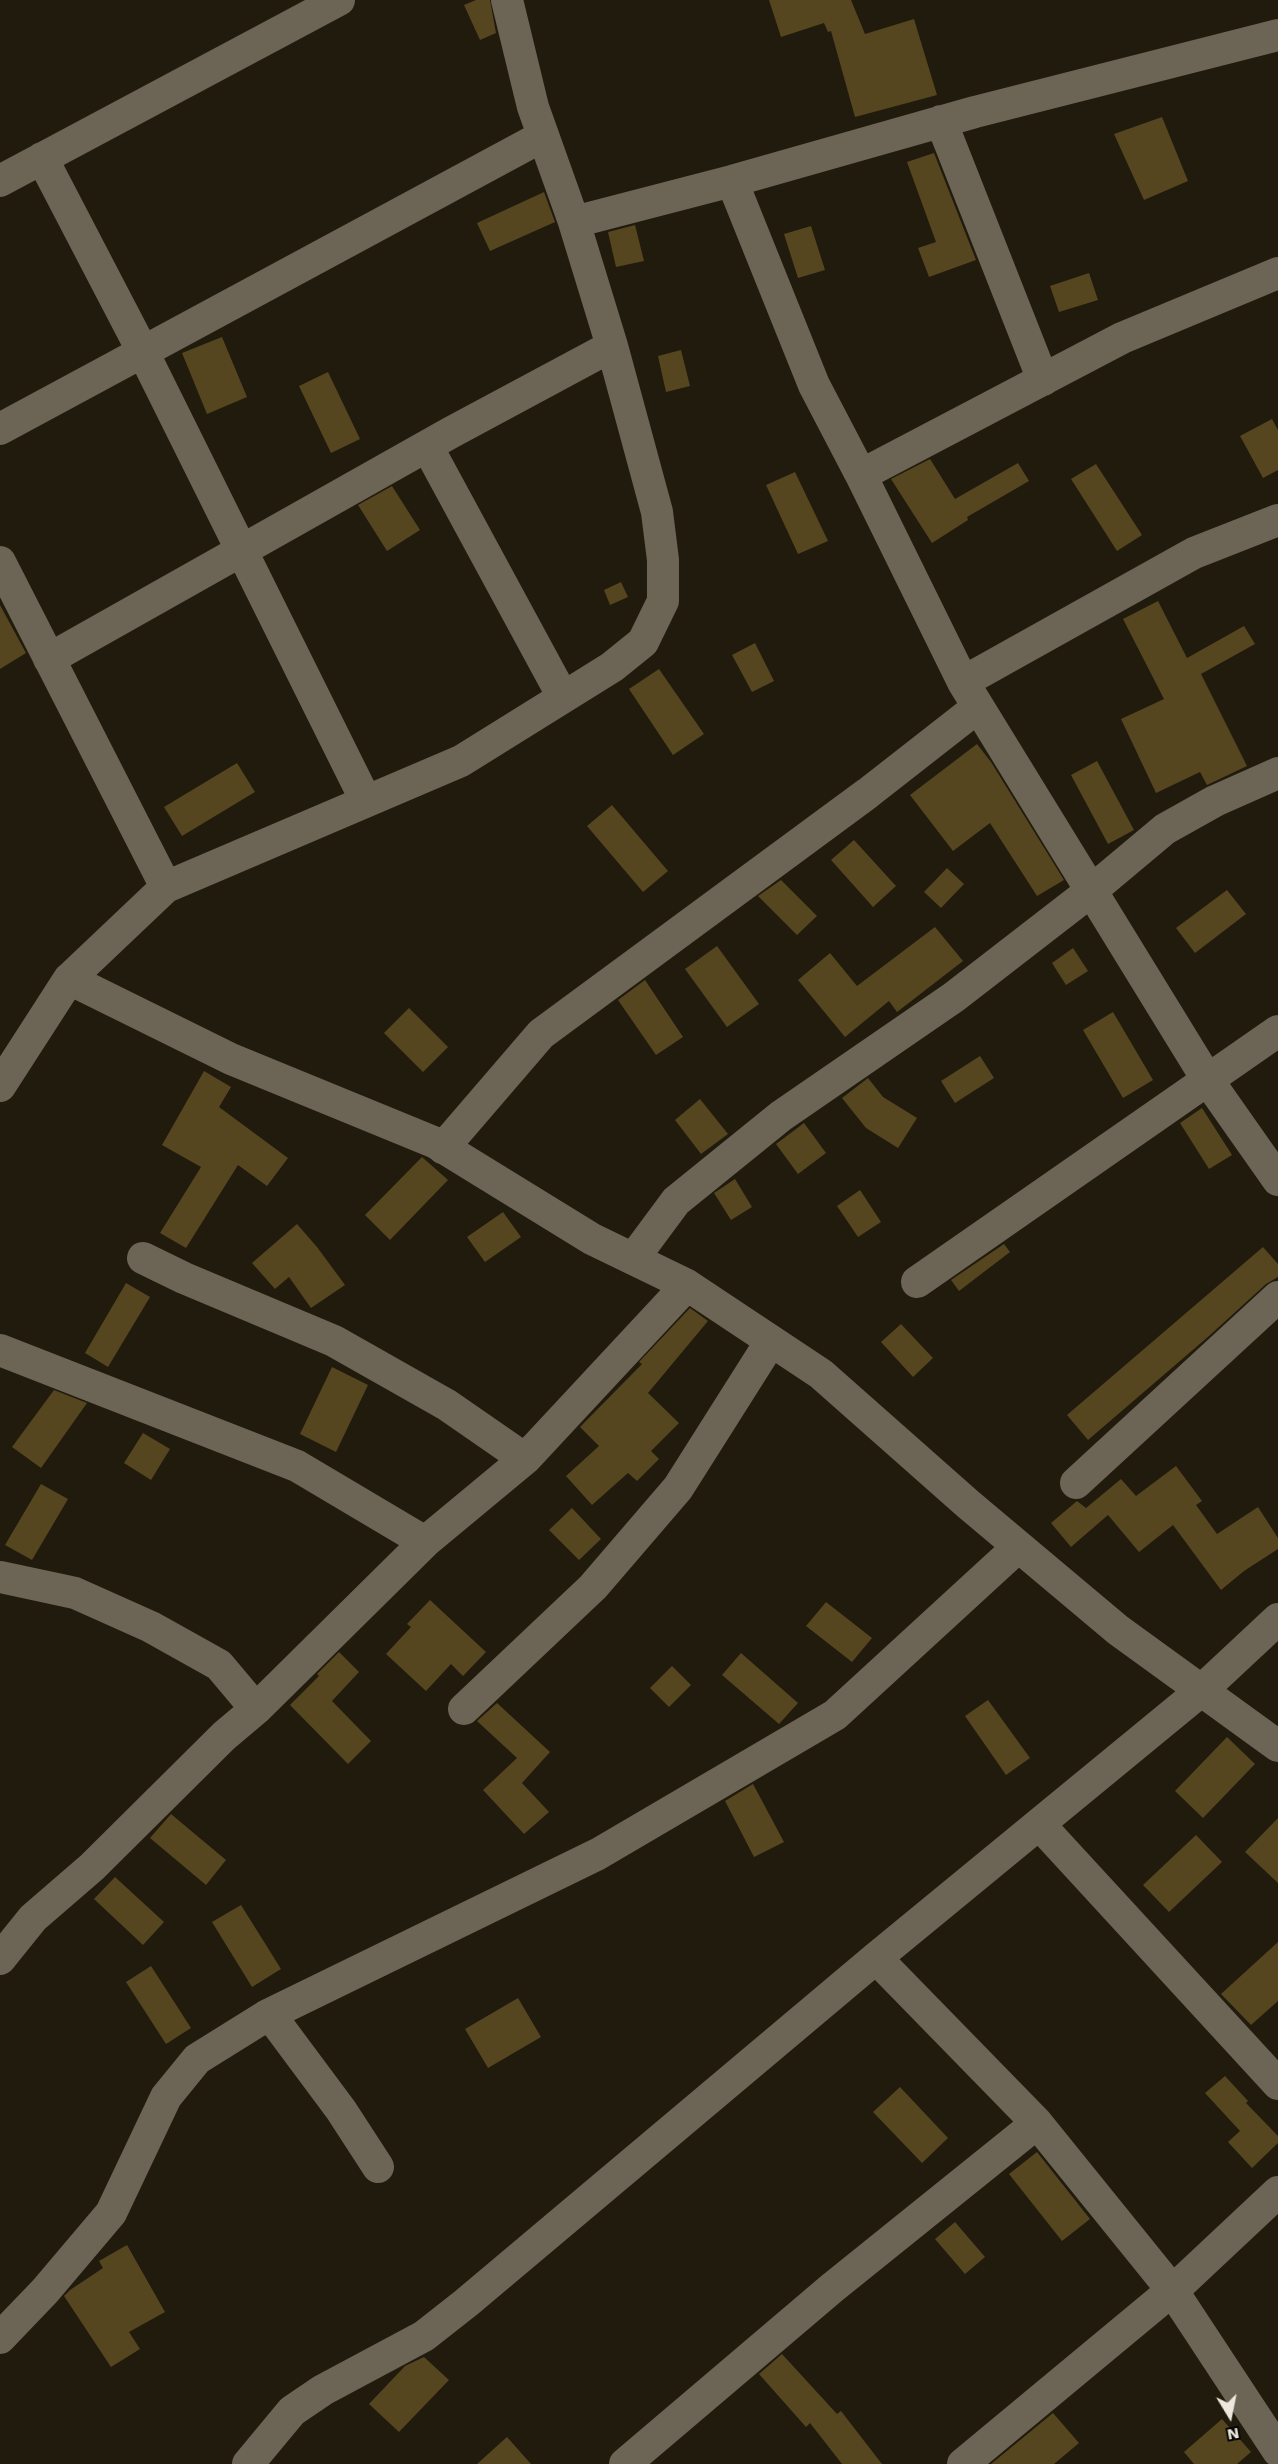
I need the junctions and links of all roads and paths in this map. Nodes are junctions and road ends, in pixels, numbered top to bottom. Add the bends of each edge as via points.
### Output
1 (339, 0) edge
2 (507, 0) edge
3 (1278, 35) edge
4 (941, 121) junction
5 (543, 136) junction
6 (42, 158) junction
7 (0, 181) edge
8 (732, 181) junction
9 (574, 222) junction
10 (1278, 273) edge
11 (612, 346) junction
12 (143, 352) junction
13 (1043, 380) junction
14 (0, 429) edge
15 (427, 446) junction
16 (861, 475) junction
17 (1278, 520) edge
18 (243, 550) junction
19 (0, 562) edge
20 (49, 658) junction
21 (970, 695) junction
22 (563, 697) junction
23 (1278, 773) edge
24 (366, 801) junction
25 (166, 887) junction
26 (1091, 891) junction
27 (69, 979) junction
28 (1278, 1030) edge
29 (1207, 1079) junction
30 (1, 1083) edge
31 (443, 1148) junction
32 (1278, 1180) edge
33 (143, 1258) dead end
34 (633, 1259) junction
35 (917, 1281) dead end
36 (687, 1285) junction
37 (1278, 1297) edge
38 (771, 1341) junction
39 (0, 1350) edge
40 (525, 1459) junction
41 (1076, 1483) dead end
42 (425, 1542) junction
43 (1018, 1547) junction
44 (0, 1577) edge
45 (1278, 1619) edge
46 (1202, 1690) junction
47 (256, 1709) junction
48 (464, 1709) dead end
49 (1278, 1746) edge
50 (1039, 1824) junction
51 (876, 1958) junction
52 (0, 1959) edge
53 (266, 2016) junction
54 (1278, 2084) edge
55 (1037, 2123) junction
56 (378, 2167) dead end
57 (1278, 2192) edge
58 (1172, 2290) junction
59 (0, 2338) edge
60 (1278, 2451) edge
61 (257, 2461) edge
62 (625, 2464) edge
63 (963, 2464) edge

1 - 6 street
2 - 5 street
3 - 4 street
4 - 8 street
4 - 13 street
5 - 9 street
5 - 12 street
6 - 7 street
6 - 12 street
8 - 9 street
8 - 16 street via 814,385
9 - 11 street
10 - 13 street via 1122,338
11 - 15 street
11 - 22 street via 657,512 663,601 643,642 612,667
12 - 14 street
12 - 18 street
13 - 16 street
15 - 18 street
15 - 22 street
16 - 21 street
17 - 21 street via 1194,553
18 - 20 street
18 - 24 street
19 - 20 street
20 - 25 street
21 - 26 street
21 - 31 street via 868,793 541,1034
22 - 24 street via 461,761
23 - 26 street via 1165,829
24 - 25 street
25 - 27 street
26 - 29 street
26 - 34 street via 954,997 781,1116 676,1202
27 - 30 street
27 - 31 street via 231,1059
28 - 29 street
29 - 32 street
29 - 35 street
31 - 34 street via 592,1239
33 - 40 street via 334,1341 447,1405
34 - 36 street
36 - 38 street
36 - 40 street
37 - 41 street
38 - 43 street via 821,1374
38 - 48 street via 678,1488 593,1587
39 - 42 street via 297,1466
40 - 42 street
42 - 47 street
43 - 46 street via 1118,1630
43 - 53 street via 835,1715 598,1854
44 - 47 street via 75,1593 151,1627 219,1665
45 - 46 street
46 - 49 street
46 - 50 street
47 - 52 street via 92,1867 33,1918
50 - 51 street
50 - 54 street
51 - 55 street
51 - 61 street via 424,2336 292,2410
53 - 56 street via 277,2024 341,2110
53 - 59 street via 197,2059 166,2097 111,2213
55 - 58 street
55 - 62 street via 832,2288
57 - 58 street
58 - 60 street
58 - 63 street

